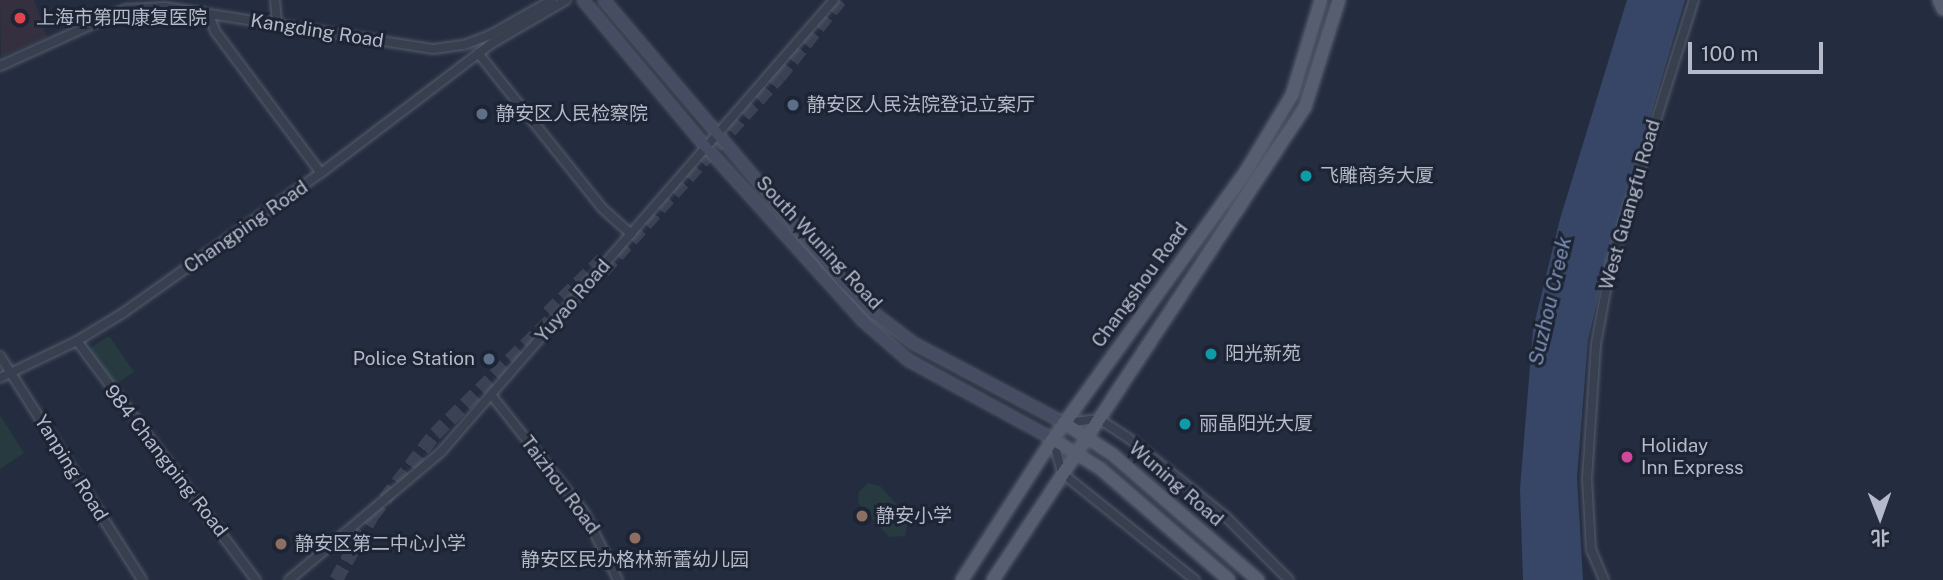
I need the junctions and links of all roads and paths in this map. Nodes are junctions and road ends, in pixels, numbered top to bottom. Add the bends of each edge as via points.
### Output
1 (275, 0) edge
2 (552, 0) edge
3 (566, 0) edge
4 (583, 0) edge
5 (604, 0) edge
6 (834, 0) edge
7 (1321, 0) edge
8 (1339, 0) edge
9 (1694, 0) edge
10 (1939, 0) edge
11 (1943, 9) edge
12 (209, 14) junction
13 (277, 24) junction
14 (478, 53) junction
15 (0, 66) edge
16 (718, 132) junction
17 (705, 146) junction
18 (321, 173) junction
19 (631, 234) junction
20 (77, 341) junction
21 (0, 356) edge
22 (11, 373) junction
23 (0, 377) edge
24 (492, 396) junction
25 (1099, 419) junction
26 (1064, 423) junction
27 (1087, 437) junction
28 (1053, 439) junction
29 (1076, 452) junction
30 (1062, 473) junction
31 (142, 580) edge
32 (256, 580) edge
33 (289, 580) edge
34 (618, 580) edge
35 (962, 580) edge
36 (992, 580) edge
37 (1195, 580) edge
38 (1229, 580) edge
39 (1258, 580) edge
40 (1289, 580) edge
41 (1604, 580) edge

1 - 13 street
2 - 13 street, Kangding Road via 492,34 464,45 434,49
3 - 14 street
4 - 17 main road, South Wuning Road
5 - 16 main road, South Wuning Road
6 - 16 street, Yuyao Road
7 - 26 main road, Changshou Road via 1292,95 1242,176
8 - 25 main road, Changshou Road via 1305,107
9 - 41 street, West Guangfu Road via 1611,262 1597,344 1587,479 1591,551
10 - 11 main road
12 - 13 street, Kangding Road
12 - 15 street, Kangding Road via 165,7 126,9
12 - 18 street via 215,31
14 - 18 street, Changping Road
14 - 19 street via 602,208
16 - 17 street, Yuyao Road
16 - 26 main road, South Wuning Road via 875,314 913,343
17 - 19 street, Yuyao Road
17 - 28 main road, South Wuning Road via 813,268 908,360
18 - 20 street, Changping Road
19 - 24 street, Yuyao Road
20 - 22 street, Changping Road
20 - 32 street, 984 Changping Road
21 - 22 street, Yanping Road
22 - 23 street, Changping Road
22 - 31 street, Yanping Road
24 - 33 street, Yuyao Road via 422,472
24 - 34 street, Taizhou Road via 584,512
25 - 26 street
25 - 27 main road, Changshou Road
25 - 40 street via 1184,482
26 - 27 main road, Wuning Road
26 - 28 main road, Changshou Road
27 - 29 main road, Changshou Road
27 - 39 main road, Wuning Road
28 - 29 main road, South Wuning Road
28 - 30 street
28 - 35 main road, Changshou Road
29 - 30 main road, Changshou Road
29 - 38 main road, Wuning Road
30 - 36 main road, Changshou Road
30 - 37 street

